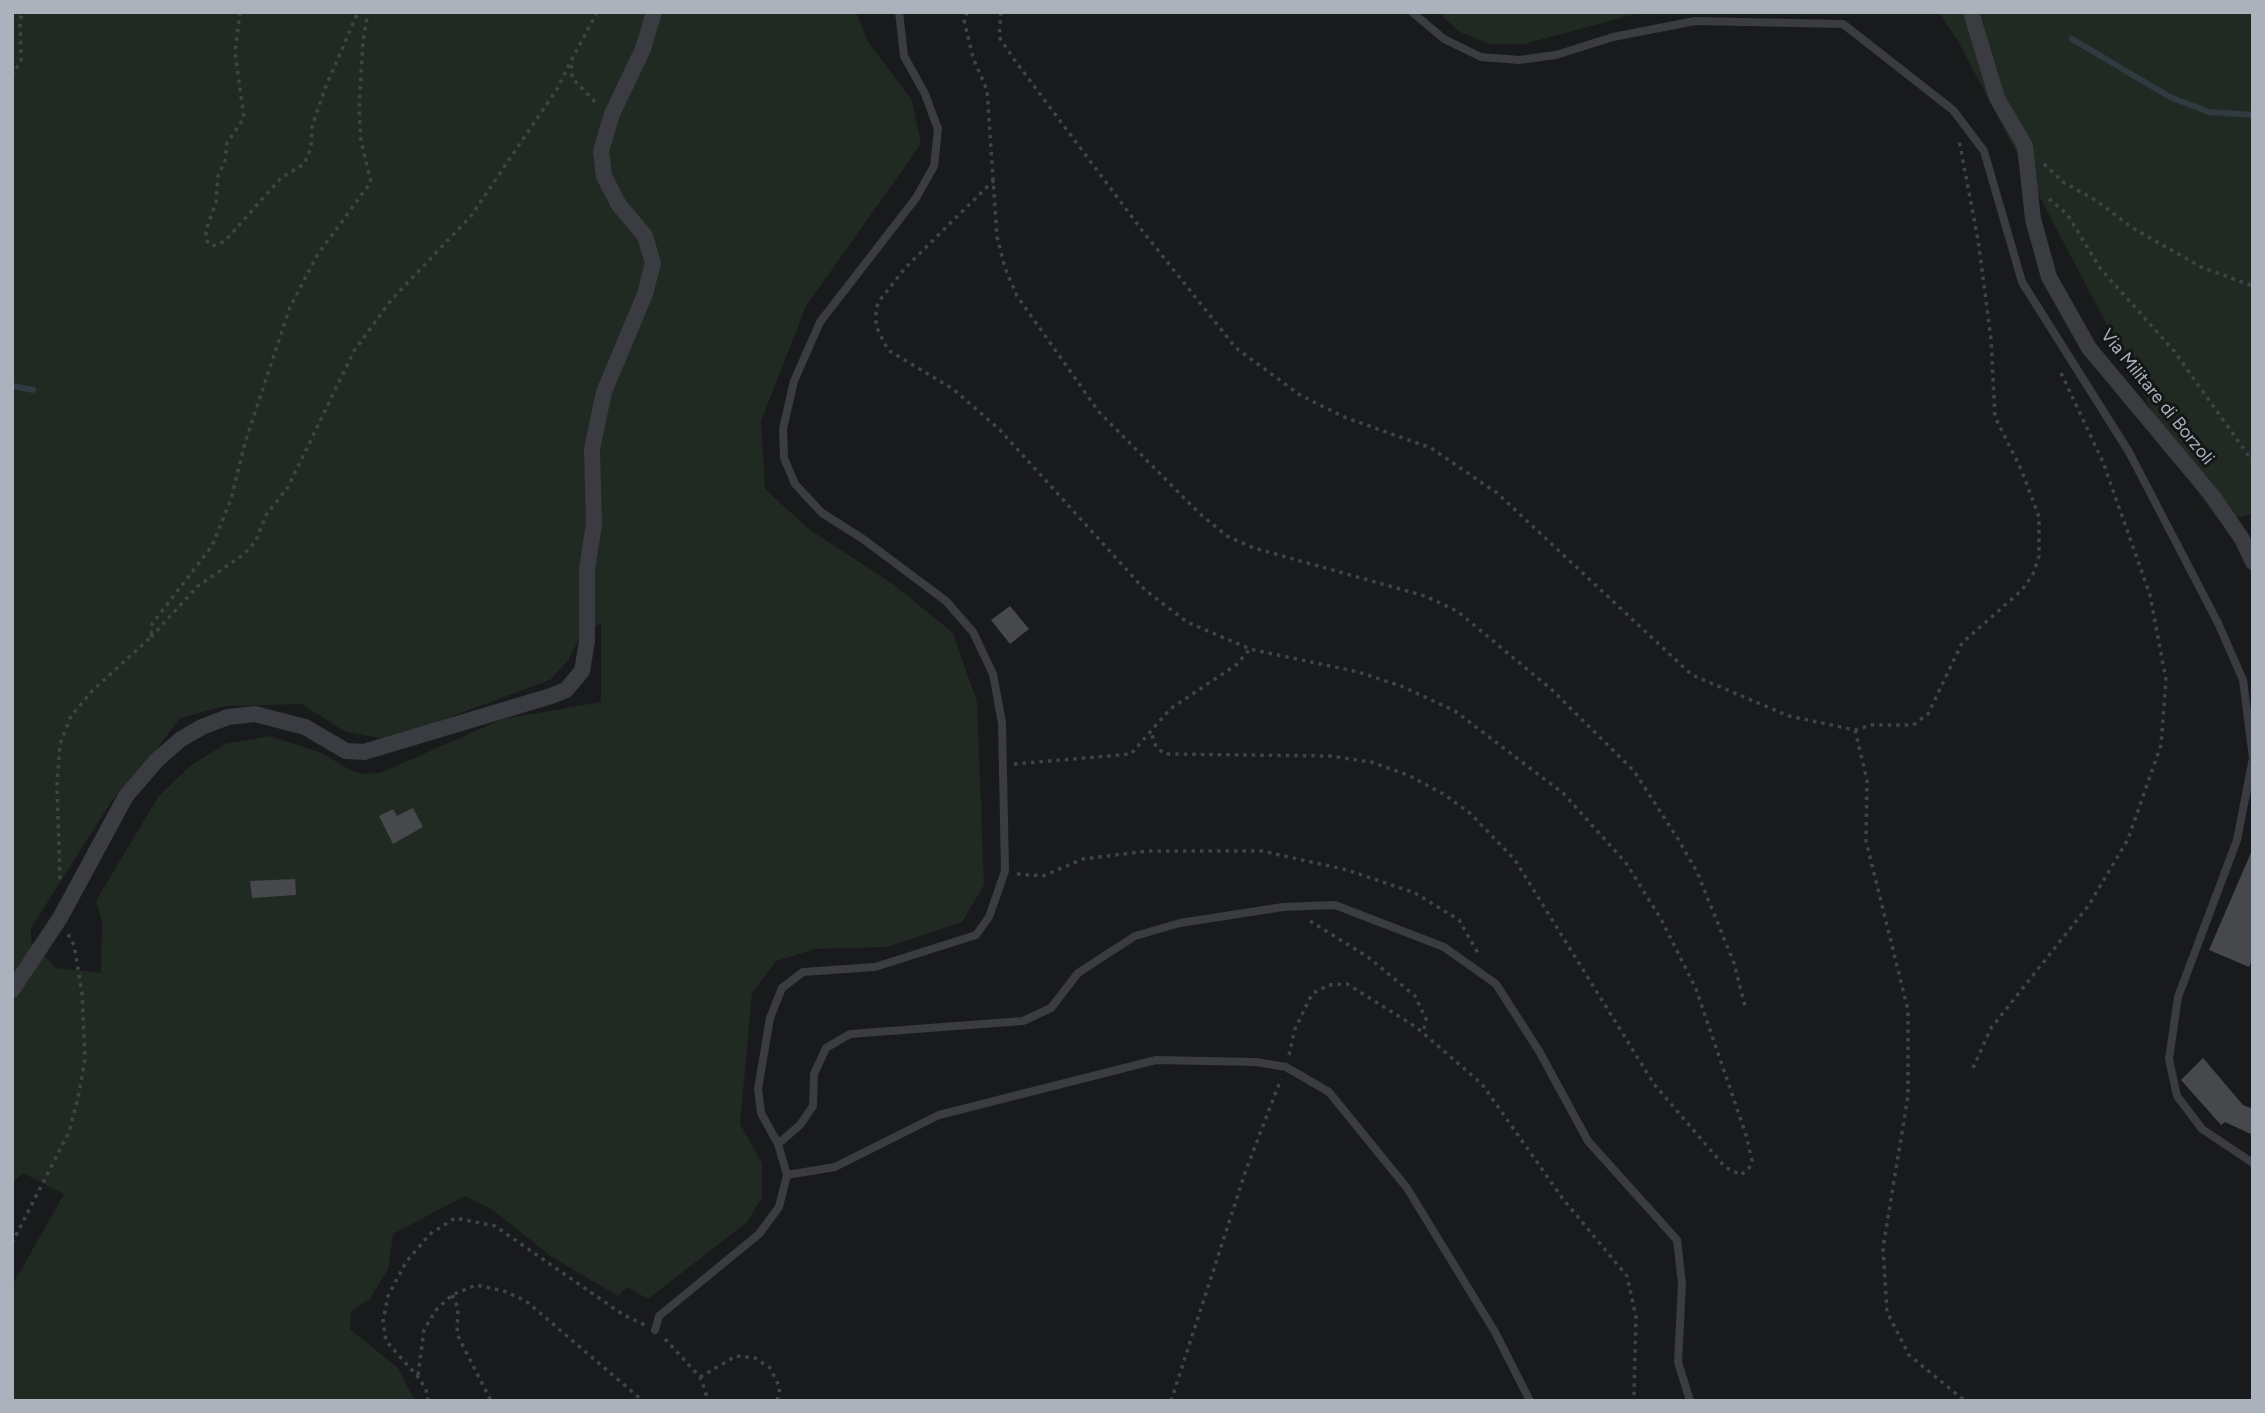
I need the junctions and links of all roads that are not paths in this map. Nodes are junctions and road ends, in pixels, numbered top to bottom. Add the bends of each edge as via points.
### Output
1 (654, 12) edge
2 (899, 12) edge
3 (1412, 12) edge
4 (1971, 12) edge
5 (2253, 562) edge
6 (12, 990) edge
7 (778, 1144) junction
8 (2253, 1163) edge
9 (787, 1175) junction
10 (655, 1330) road end
11 (1530, 1401) edge
12 (1690, 1401) edge

1 - 6 street via 601,151 604,176 619,205 645,236 653,263 645,294 604,392 592,449 594,524 582,671 566,690 551,696 364,752 346,751 305,727 256,714 228,717 202,727 157,760 126,796 60,918
2 - 7 lane via 904,56 938,129 934,166 916,198 820,322 794,381 783,429 784,458 794,484 822,513 946,601 973,632 993,674 1002,723 1005,871 989,916 976,935 875,967 803,972 782,988 770,1018 758,1088 761,1114
3 - 8 lane via 1444,39 1481,57 1519,60 1695,22 1843,24 1953,110 1984,152 2022,282 2129,452 2243,680 2253,758 2237,840 2178,997 2169,1059 2177,1096 2202,1129
4 - 5 street, Via Militare di Borzoli via 1997,98 2025,146 2033,219 2049,276 2089,348 2214,498
7 - 9 lane
7 - 12 lane via 813,1106 814,1074 826,1048 850,1034 1023,1021 1051,1008 1078,973 1135,936 1180,923 1283,907 1335,905 1444,947 1496,984 1588,1141 1677,1240 1682,1284 1678,1362
9 - 10 lane via 779,1207 759,1234 678,1298 659,1316
9 - 11 lane via 835,1167 939,1115 1156,1060 1286,1067 1329,1092 1407,1188 1495,1332

